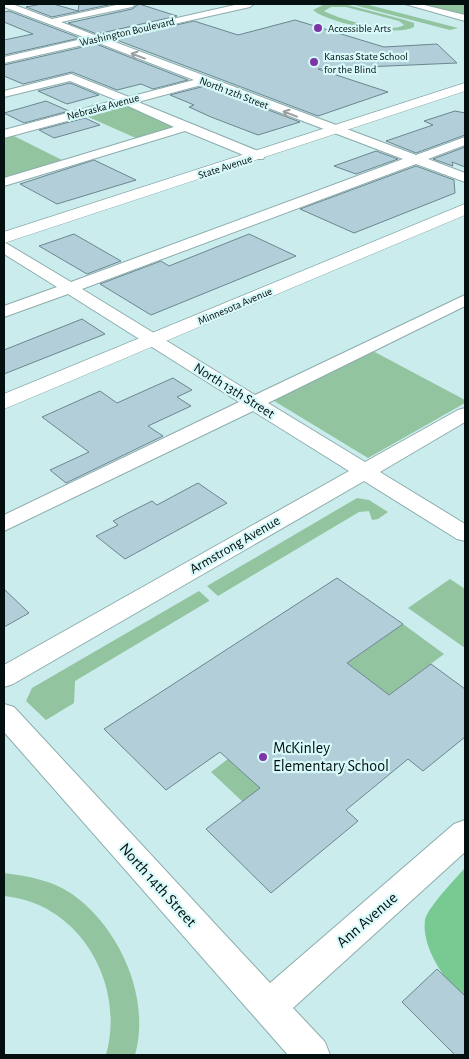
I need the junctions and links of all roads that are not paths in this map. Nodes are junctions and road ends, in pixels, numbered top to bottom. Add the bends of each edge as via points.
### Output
1 (132, 4) edge
2 (250, 4) edge
3 (410, 4) edge
4 (8, 5) edge
5 (465, 18) edge
6 (50, 22) junction
7 (96, 39) junction
8 (21, 56) junction
9 (4, 60) edge
10 (38, 63) dead end
11 (54, 70) dead end
12 (71, 77) junction
13 (202, 81) junction
14 (465, 88) edge
15 (4, 94) edge
16 (128, 100) junction
17 (186, 127) junction
18 (336, 131) junction
19 (4, 134) edge
20 (465, 141) edge
21 (258, 156) junction
22 (415, 160) junction
23 (465, 178) edge
24 (4, 182) edge
25 (465, 209) edge
26 (4, 238) edge
27 (4, 247) edge
28 (69, 288) junction
29 (465, 300) edge
30 (4, 312) edge
31 (153, 340) junction
32 (4, 402) edge
33 (253, 403) junction
34 (465, 414) edge
35 (364, 471) junction
36 (4, 524) edge
37 (465, 534) edge
38 (4, 677) edge
39 (4, 714) edge
40 (465, 833) edge
41 (268, 1007) junction
42 (312, 1055) edge

1 - 6 street
2 - 7 street, Washington Boulevard
3 - 5 street
4 - 6 street, North 12th Street
6 - 7 street, North 12th Street
7 - 8 street, Washington Boulevard
13 -> 7 street, North 12th Street
8 - 9 street, Washington Boulevard
8 - 10 street
11 - 12 street
12 - 15 street
12 - 16 street
13 - 16 street, Nebraska Avenue
18 -> 13 street, North 12th Street
14 - 18 main road, State Avenue
16 - 17 street
16 - 19 street, Nebraska Avenue
17 - 21 street
17 - 24 street
18 - 21 main road, State Avenue
18 - 22 street, North 12th Street
20 - 22 street
21 - 26 main road, State Avenue
22 - 23 street, North 12th Street
22 - 28 street
25 - 31 main road, Minnesota Avenue
27 - 28 street, North 13th Street
28 - 30 street
28 - 31 street, North 13th Street
29 - 33 street
31 - 32 main road, Minnesota Avenue
31 - 33 street, North 13th Street
33 - 35 street, North 13th Street
33 - 36 street
34 - 35 street, Armstrong Avenue
35 - 37 street, North 13th Street
35 - 38 street, Armstrong Avenue
39 - 41 street, North 14th Street
40 - 41 street, Ann Avenue
41 - 42 street, North 14th Street

